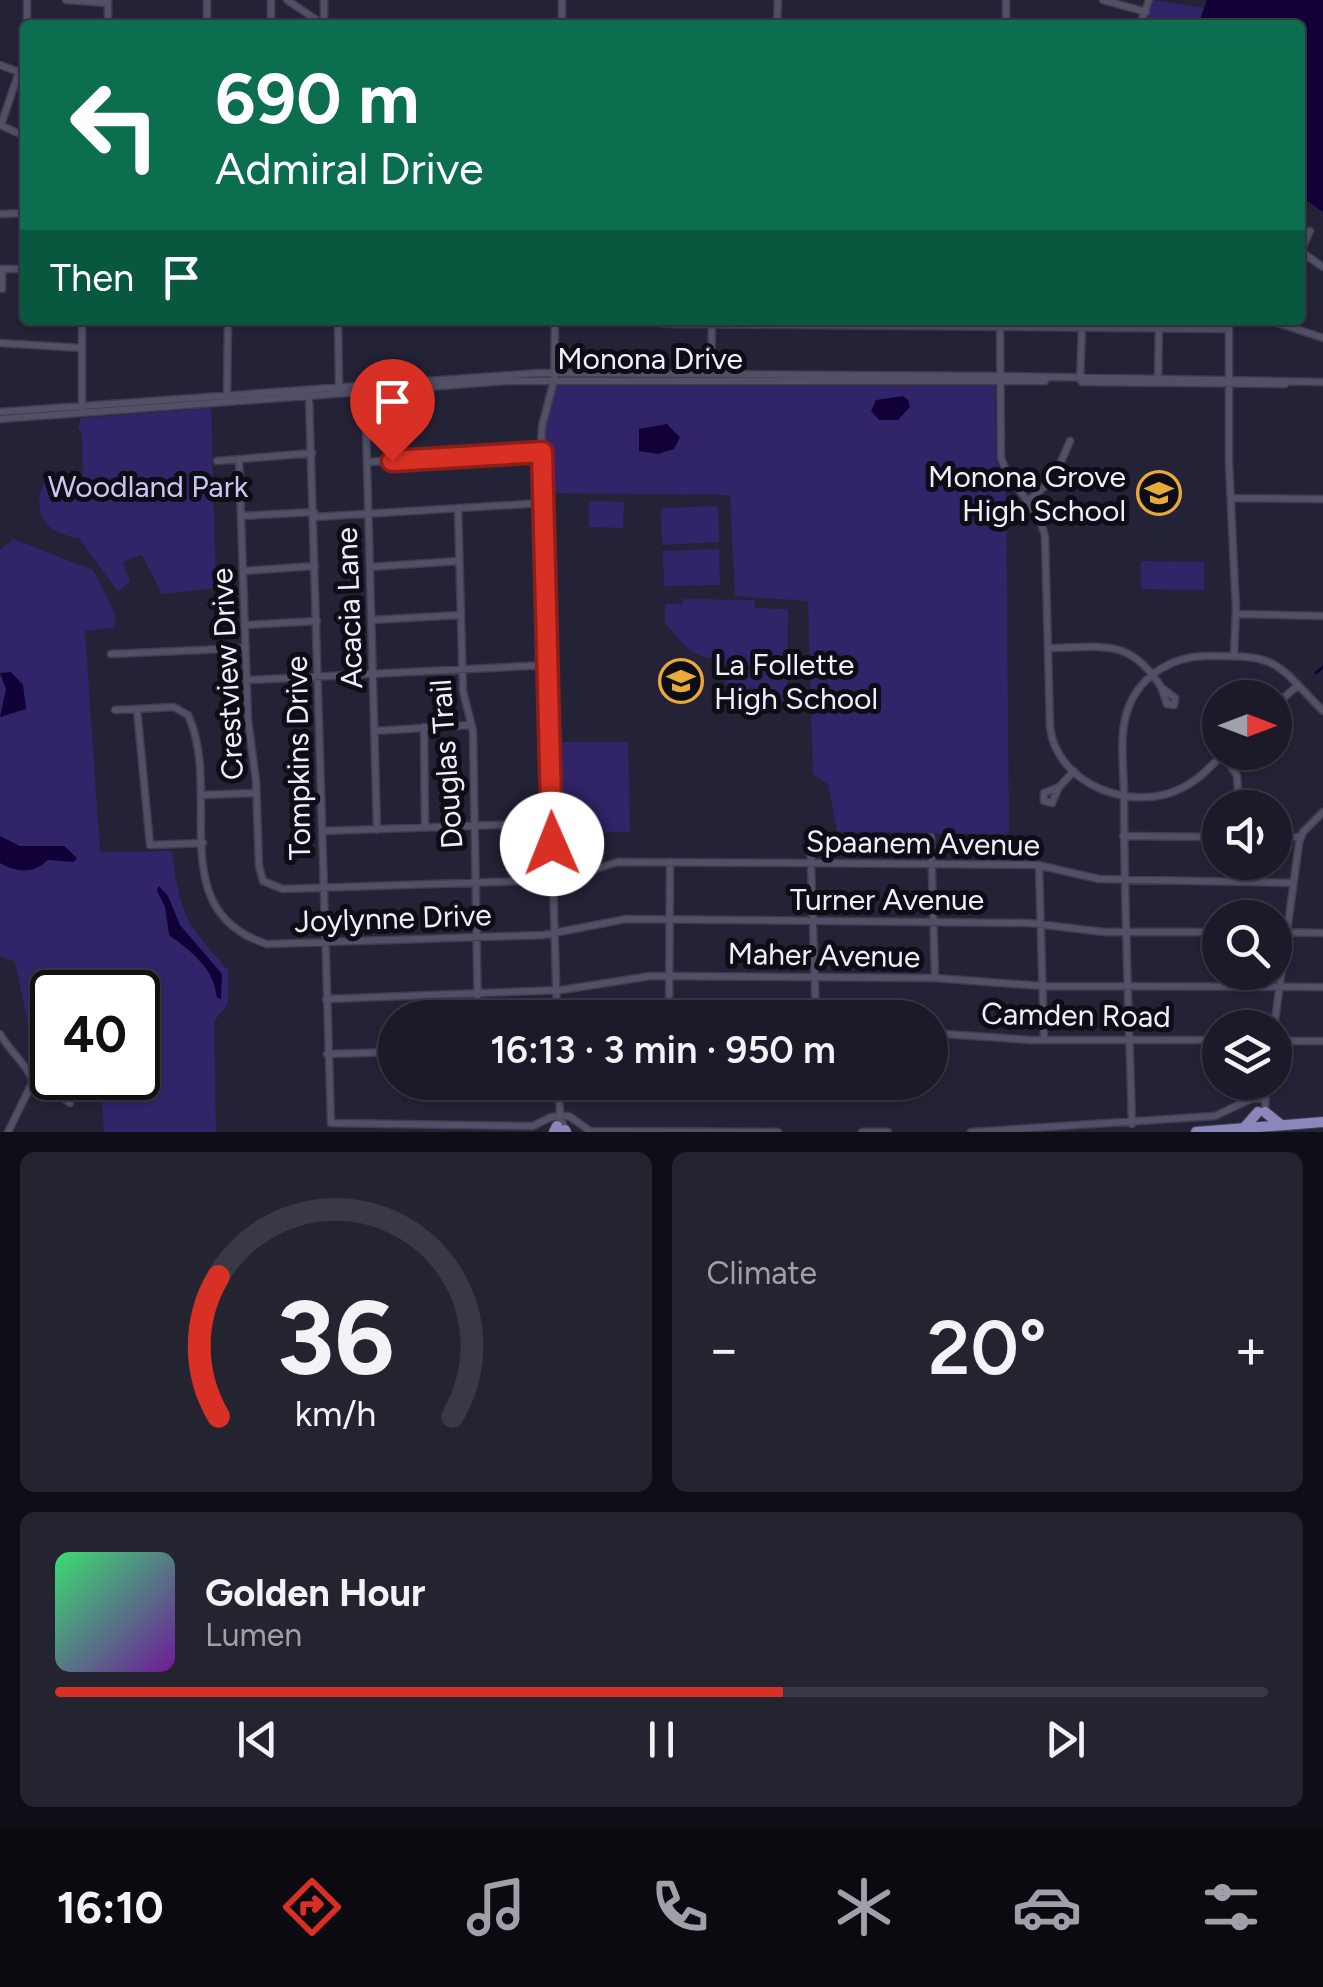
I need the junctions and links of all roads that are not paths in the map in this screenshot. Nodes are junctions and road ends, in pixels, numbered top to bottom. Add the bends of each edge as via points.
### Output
1 (66, 0) edge
2 (287, 0) edge
3 (1103, 0) edge
4 (1149, 0) edge
5 (108, 2) edge
6 (1146, 12) junction
7 (317, 20) edge
8 (1142, 20) edge
9 (20, 78) edge
10 (0, 125) edge
11 (1310, 231) dead end
12 (1305, 241) edge
13 (1, 269) edge
14 (2, 289) edge
15 (82, 325) edge
16 (228, 325) edge
17 (338, 325) edge
18 (555, 325) edge
19 (712, 325) edge
20 (1000, 325) edge
21 (1020, 325) edge
22 (1140, 325) edge
23 (1159, 325) edge
24 (1229, 325) edge
25 (1284, 325) edge
26 (1082, 328) junction
27 (1323, 338) edge
28 (0, 343) edge
29 (82, 348) junction
30 (554, 376) junction
31 (711, 377) junction
32 (999, 379) junction
33 (1080, 380) junction
34 (1158, 381) junction
35 (1228, 382) junction
36 (1323, 382) edge
37 (365, 388) junction
38 (339, 390) junction
39 (309, 393) junction
40 (227, 398) junction
41 (82, 410) junction
42 (0, 416) edge
43 (1070, 441) dead end
44 (312, 452) junction
45 (542, 452) junction
46 (238, 459) junction
47 (218, 461) dead end
48 (367, 462) junction
49 (1231, 498) junction
50 (1323, 499) edge
51 (544, 502) junction
52 (1028, 502) junction
53 (458, 508) junction
54 (368, 513) junction
55 (314, 514) junction
56 (241, 516) junction
57 (459, 562) junction
58 (315, 566) junction
59 (370, 567) junction
60 (243, 571) junction
61 (1236, 614) junction
62 (461, 615) junction
63 (1323, 616) edge
64 (371, 620) junction
65 (316, 621) junction
66 (245, 625) junction
67 (246, 648) junction
68 (1048, 648) junction
69 (111, 654) dead end
70 (1234, 656) junction
71 (548, 665) junction
72 (463, 669) junction
73 (373, 674) junction
74 (1153, 674) junction
75 (318, 676) junction
76 (247, 680) junction
77 (1298, 685) junction
78 (1161, 687) dead end
79 (1292, 690) edge
80 (137, 709) junction
81 (114, 710) dead end
82 (1323, 711) edge
83 (471, 725) junction
84 (424, 727) junction
85 (374, 730) junction
86 (1204, 770) edge
87 (1074, 771) junction
88 (1059, 787) dead end
89 (256, 793) junction
90 (202, 795) junction
91 (1124, 795) junction
92 (1323, 812) edge
93 (552, 823) junction
94 (474, 826) junction
95 (425, 828) junction
96 (377, 830) junction
97 (322, 831) junction
98 (810, 835) dead end
99 (1124, 836) junction
100 (1202, 836) edge
101 (931, 837) dead end
102 (1292, 837) edge
103 (1301, 837) junction
104 (203, 844) junction
105 (670, 862) junction
106 (811, 863) junction
107 (933, 864) junction
108 (1039, 866) junction
109 (553, 879) junction
110 (1124, 879) junction
111 (1294, 882) junction
112 (475, 883) junction
113 (266, 884) joint
114 (323, 888) junction
115 (1291, 900) edge
116 (670, 920) junction
117 (813, 920) junction
118 (934, 922) junction
119 (1041, 924) junction
120 (1126, 931) junction
121 (1202, 932) edge
122 (1292, 932) edge
123 (1323, 932) edge
124 (555, 933) junction
125 (476, 938) junction
126 (324, 944) junction
127 (670, 976) junction
128 (814, 976) junction
129 (936, 978) junction
130 (1044, 986) junction
131 (1127, 986) junction
132 (1202, 986) edge
133 (1292, 986) edge
134 (1323, 987) edge
135 (557, 990) junction
136 (478, 995) junction
137 (326, 999) junction
138 (478, 1000) edge
139 (557, 1000) edge
140 (669, 1000) edge
141 (815, 1000) edge
142 (0, 1034) edge
143 (948, 1034) edge
144 (1044, 1040) junction
145 (1129, 1040) junction
146 (1202, 1040) edge
147 (1292, 1041) edge
148 (1323, 1041) edge
149 (378, 1052) edge
150 (327, 1054) junction
151 (30, 1074) edge
152 (30, 1085) edge
153 (66, 1100) edge
154 (559, 1100) edge
155 (1248, 1100) edge
156 (1264, 1100) edge
157 (70, 1103) dead end
158 (1261, 1112) junction
159 (1132, 1124) junction
160 (1323, 1124) edge
161 (560, 1129) edge
162 (1262, 1129) edge
163 (8, 1132) edge
164 (778, 1132) edge
165 (862, 1132) edge
166 (888, 1132) edge
167 (971, 1132) edge
168 (1196, 1132) edge

1 - 5 street
2 - 7 street
3 - 6 street
4 - 6 street
6 - 8 street
9 - 10 street
11 - 12 street
13 - 14 street
15 - 29 street
16 - 40 street
17 - 38 street
18 - 30 street
19 - 31 street
20 - 32 street
21 - 26 street
22 - 26 street
23 - 34 street
24 - 35 street
25 - 27 street
26 - 33 street
28 - 29 street
29 - 41 street
30 - 31 street, Monona Drive
30 - 37 street, Monona Drive
30 - 45 street
31 - 32 street, Monona Drive
32 - 33 street, Monona Drive
32 - 52 street via 1001,458
33 - 34 street, Monona Drive
34 - 35 street, Monona Drive
35 - 36 street, Monona Drive
35 - 49 street
37 - 38 street, Monona Drive
37 - 48 street, Acacia Lane
38 - 39 street, Monona Drive
39 - 40 street, Monona Drive
39 - 44 street, Tompkins Drive
40 - 41 street, Monona Drive
41 - 42 street, Monona Drive
43 - 52 street via 1056,476
44 - 46 street
44 - 55 street, Tompkins Drive
45 - 48 street
45 - 51 street
46 - 47 street
46 - 56 street, Crestview Drive
48 - 54 street, Acacia Lane
49 - 50 street
49 - 61 street
51 - 53 street
51 - 71 street
52 - 68 street via 1045,536
53 - 54 street
53 - 57 street, Douglas Trail
54 - 55 street
54 - 59 street, Acacia Lane
55 - 56 street
55 - 58 street, Tompkins Drive
56 - 60 street, Crestview Drive
57 - 59 street
57 - 62 street, Douglas Trail
58 - 60 street
58 - 65 street, Tompkins Drive
59 - 64 street, Acacia Lane
60 - 66 street, Crestview Drive
61 - 63 street
61 - 70 street
62 - 64 street
62 - 72 street, Douglas Trail
64 - 73 street, Acacia Lane
65 - 66 street
65 - 75 street, Tompkins Drive
66 - 67 street, Crestview Drive
67 - 69 street
67 - 76 street, Crestview Drive
68 - 74 street via 1122,650
68 - 87 street via 1051,737
70 - 74 street via 1184,658
70 - 77 street via 1269,660
71 - 72 street
71 - 93 street
72 - 73 street
72 - 83 street, Douglas Trail
73 - 75 street
73 - 85 street, Acacia Lane
74 - 78 street
74 - 91 street via 1127,710
75 - 76 street
75 - 97 street, Tompkins Drive
76 - 89 street, Crestview Drive
77 - 79 street
77 - 82 street
80 - 81 street
80 - 90 street via 174,707 188,715
80 - 104 street via 151,846
83 - 84 street
83 - 94 street, Douglas Trail
84 - 85 street
84 - 95 street
85 - 96 street, Acacia Lane
86 - 91 street via 1178,790
87 - 88 street
87 - 91 street via 1095,789
89 - 90 street
89 - 113 street, Crestview Drive via 260,878
90 - 104 street
91 - 99 street
92 - 103 street
93 - 94 street
93 - 109 street
94 - 95 street
94 - 112 street, Douglas Trail
95 - 96 street
96 - 97 street
97 - 114 street, Tompkins Drive
98 - 106 street
99 - 100 street
99 - 110 street
101 - 107 street
102 - 103 street
103 - 111 street
104 - 126 street, Joylynne Drive via 210,899 236,931 268,944
105 - 106 street, Spaanem Avenue
105 - 109 street, Spaanem Avenue via 612,863
105 - 116 street
106 - 107 street, Spaanem Avenue
106 - 117 street
107 - 108 street, Spaanem Avenue
107 - 118 street
108 - 110 street, Spaanem Avenue
108 - 119 street
109 - 112 street, Spaanem Avenue
109 - 124 street
110 - 111 street, Spaanem Avenue
110 - 120 street
111 - 115 street
112 - 114 street, Spaanem Avenue
112 - 125 street, Douglas Trail
113 - 114 street, Spaanem Avenue
114 - 126 street, Tompkins Drive
116 - 117 street, Turner Avenue
116 - 124 street, Turner Avenue via 609,920
116 - 127 street
117 - 118 street, Turner Avenue
117 - 128 street
118 - 119 street, Turner Avenue
118 - 129 street
119 - 120 street, Turner Avenue
119 - 130 street
120 - 121 street, Turner Avenue
120 - 131 street
122 - 123 street
124 - 125 street, Joylynne Drive
124 - 135 street
125 - 126 street, Joylynne Drive
125 - 136 street, Douglas Trail
126 - 137 street, Tompkins Drive
127 - 128 street, Maher Avenue
127 - 135 street, Maher Avenue
127 - 140 street
128 - 129 street, Maher Avenue
128 - 141 street
129 - 130 street, Maher Avenue
130 - 131 street, Maher Avenue
130 - 144 street
131 - 132 street, Maher Avenue
131 - 145 street
133 - 134 street, Maher Avenue
135 - 136 street, Maher Avenue
135 - 139 street
136 - 137 street, Maher Avenue
136 - 138 street, Douglas Trail
137 - 150 street, Tompkins Drive
142 - 151 street
143 - 144 street, Camden Road
144 - 145 street, Camden Road
145 - 146 street, Camden Road
145 - 159 street
147 - 148 street
149 - 150 street
150 - 161 street, Tompkins Drive via 332,1124
152 - 163 street
153 - 157 street
154 - 161 street
155 - 159 street via 1218,1116
156 - 158 street
158 - 162 main road
158 - 162 main road
158 - 162 street
159 - 167 street
160 - 162 main road
161 - 164 street via 575,1118 590,1132
162 - 168 main road
165 - 166 street

